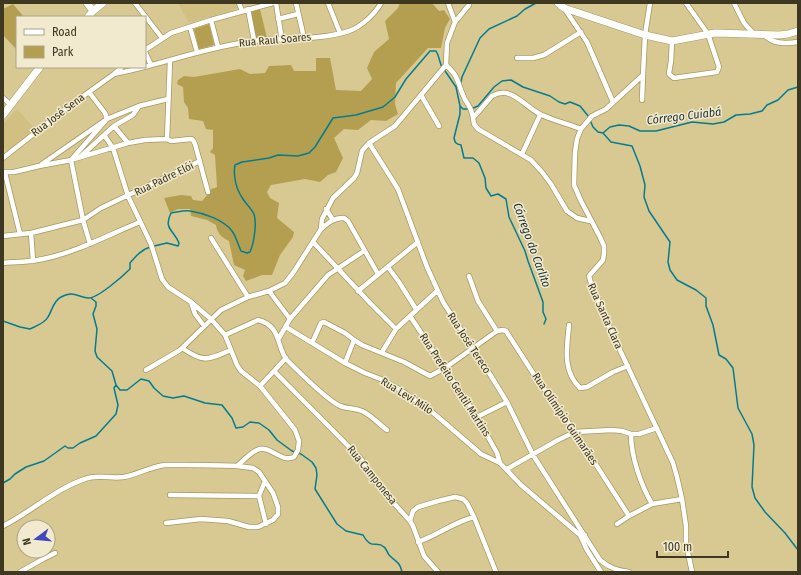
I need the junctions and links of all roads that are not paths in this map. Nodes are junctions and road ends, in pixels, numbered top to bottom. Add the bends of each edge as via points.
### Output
1 (88, 3) edge
2 (103, 3) edge
3 (135, 3) edge
4 (239, 3) edge
5 (274, 3) edge
6 (296, 3) edge
7 (328, 3) edge
8 (381, 3) edge
9 (448, 3) edge
10 (650, 3) edge
11 (686, 3) edge
12 (734, 3) edge
13 (561, 5) edge
14 (469, 6) dead end
15 (248, 9) junction
16 (242, 11) junction
17 (298, 14) junction
18 (93, 15) edge
19 (145, 16) edge
20 (146, 17) edge
21 (278, 18) junction
22 (210, 20) junction
23 (455, 22) junction
24 (190, 26) junction
25 (798, 31) edge
26 (581, 32) junction
27 (340, 33) junction
28 (753, 33) junction
29 (708, 34) junction
30 (763, 34) junction
31 (645, 35) junction
32 (162, 38) junction
33 (304, 38) junction
34 (254, 40) junction
35 (282, 40) junction
36 (672, 41) junction
37 (798, 42) edge
38 (218, 47) junction
39 (146, 50) edge
40 (197, 52) junction
41 (146, 54) edge
42 (517, 58) dead end
43 (170, 61) junction
44 (151, 66) junction
45 (146, 67) edge
46 (445, 67) junction
47 (39, 68) edge
48 (121, 68) edge
49 (132, 69) edge
50 (114, 74) junction
51 (643, 75) junction
52 (89, 92) junction
53 (421, 95) junction
54 (3, 98) edge
55 (168, 99) junction
56 (642, 100) dead end
57 (613, 102) junction
58 (11, 105) junction
59 (139, 106) junction
60 (3, 115) edge
61 (540, 115) junction
62 (107, 120) junction
63 (473, 120) junction
64 (114, 126) junction
65 (440, 126) dead end
66 (581, 129) junction
67 (104, 135) junction
68 (167, 139) junction
69 (369, 142) junction
70 (128, 144) junction
71 (113, 148) junction
72 (522, 154) junction
73 (3, 158) edge
74 (79, 158) junction
75 (71, 160) junction
76 (200, 161) junction
77 (39, 166) junction
78 (4, 173) edge
79 (208, 192) dead end
80 (128, 196) junction
81 (326, 209) junction
82 (83, 220) junction
83 (333, 220) junction
84 (590, 221) junction
85 (140, 222) junction
86 (321, 229) junction
87 (31, 233) junction
88 (20, 234) junction
89 (3, 236) edge
90 (211, 238) dead end
91 (313, 242) junction
92 (418, 242) junction
93 (90, 244) junction
94 (364, 250) junction
95 (33, 261) junction
96 (3, 263) edge
97 (388, 267) junction
98 (337, 268) junction
99 (378, 274) junction
100 (469, 276) dead end
101 (358, 290) junction
102 (270, 291) junction
103 (437, 291) junction
104 (248, 298) junction
105 (191, 302) junction
106 (416, 309) junction
107 (410, 316) junction
108 (211, 319) junction
109 (290, 319) junction
110 (569, 325) dead end
111 (204, 326) junction
112 (286, 327) junction
113 (396, 329) junction
114 (497, 331) junction
115 (225, 335) junction
116 (279, 338) junction
117 (354, 340) junction
118 (312, 343) junction
119 (182, 348) junction
120 (474, 348) junction
121 (231, 350) junction
122 (382, 352) junction
123 (286, 358) junction
124 (345, 363) junction
125 (628, 366) junction
126 (445, 368) junction
127 (146, 370) dead end
128 (274, 371) junction
129 (260, 386) junction
130 (507, 402) junction
131 (477, 417) junction
132 (657, 428) junction
133 (386, 430) dead end
134 (575, 432) junction
135 (631, 434) junction
136 (533, 455) junction
137 (500, 463) junction
138 (237, 466) junction
139 (507, 469) junction
140 (265, 481) junction
141 (170, 495) dead end
142 (259, 496) junction
143 (682, 499) junction
144 (652, 504) junction
145 (629, 516) junction
146 (474, 517) junction
147 (410, 521) junction
148 (166, 523) dead end
149 (266, 524) junction
150 (617, 524) dead end
151 (3, 526) edge
152 (582, 535) junction
153 (418, 542) junction
154 (41, 559) edge
155 (20, 572) edge
156 (438, 572) edge
157 (496, 572) edge
158 (601, 572) edge
159 (629, 572) edge
160 (692, 572) edge

1 - 18 street
2 - 18 street
3 - 19 street
4 - 16 street
5 - 15 street
5 - 21 street
6 - 17 street
7 - 27 street
8 - 27 street, Rua Raul Soares via 361,24
9 - 23 street
10 - 31 street
11 - 29 street
12 - 28 street via 744,24
13 - 26 street
13 - 31 street
14 - 23 street
15 - 16 street
15 - 34 street
16 - 22 street
17 - 21 street
17 - 33 street
20 - 32 street
21 - 35 street
22 - 24 street
22 - 38 street
23 - 46 street via 447,42
24 - 32 street
24 - 40 street
25 - 30 street
26 - 42 street via 544,55
26 - 57 street
27 - 33 street, Rua Raul Soares
28 - 29 street
28 - 30 street
29 - 36 street
29 - 36 street via 719,67 715,73 672,77
30 - 37 street via 775,43
31 - 36 street
31 - 51 street
32 - 39 street
33 - 35 street, Rua Raul Soares
34 - 35 street, Rua Raul Soares
34 - 38 street, Rua Raul Soares
38 - 40 street, Rua Raul Soares
40 - 43 street, Rua Raul Soares
41 - 44 street
43 - 44 street, Rua Raul Soares
43 - 55 street
44 - 45 street, Rua Raul Soares
46 - 53 street
46 - 63 street via 452,70 459,80 463,96 472,109
47 - 58 street
48 - 50 street, Rua José Sena
49 - 50 street, Rua Raul Soares
50 - 52 street, Rua José Sena
51 - 56 street
51 - 57 street, Rua Santa Clara
52 - 62 street via 105,113
52 - 73 street, Rua José Sena
53 - 65 street
53 - 69 street via 395,126
54 - 58 street
55 - 59 street
55 - 68 street
57 - 66 street, Rua Santa Clara via 592,116
58 - 60 street
59 - 62 street
59 - 64 street via 133,115
61 - 63 street via 507,93 492,96
61 - 66 street
61 - 72 street
62 - 75 street
62 - 77 street
63 - 72 street via 478,129
64 - 67 street
64 - 70 street
66 - 84 street, Rua Santa Clara via 575,152 574,185
67 - 71 street
67 - 74 street
68 - 70 street
68 - 76 street via 193,140
69 - 81 street via 362,151 354,178 333,198
69 - 92 street, Rua José Tereco via 398,189
70 - 71 street
71 - 74 street
71 - 80 street
72 - 84 street via 542,172 567,211 577,218
74 - 75 street
75 - 77 street
75 - 82 street
76 - 79 street
76 - 80 street, Rua Padre Elói
77 - 78 street
78 - 88 street
80 - 82 street, Rua Padre Elói via 101,208
80 - 85 street
81 - 83 street
81 - 86 street
82 - 87 street, Rua Padre Elói
82 - 93 street
83 - 86 street
83 - 94 street via 339,217 348,221
84 - 125 street, Rua Santa Clara via 602,242 604,254 589,279
85 - 93 street
85 - 105 street via 151,244 164,283
86 - 91 street
87 - 88 street, Rua Padre Elói
87 - 95 street
88 - 89 street, Rua Padre Elói
90 - 104 street
91 - 98 street
91 - 102 street via 285,283
92 - 97 street
92 - 103 street, Rua José Tereco
93 - 95 street via 61,255
94 - 98 street
94 - 99 street
95 - 96 street
97 - 99 street
97 - 106 street
98 - 101 street
98 - 109 street
99 - 101 street
100 - 114 street via 478,301
101 - 113 street
102 - 104 street
102 - 109 street
103 - 106 street
103 - 120 street, Rua José Tereco
104 - 108 street via 222,310
105 - 108 street
105 - 111 street via 195,314
106 - 107 street
107 - 113 street
107 - 126 street, Rua Prefeito Gentil Martins
108 - 111 street
108 - 115 street
109 - 112 street
110 - 125 street via 567,362 580,388 587,387
111 - 119 street
112 - 116 street
112 - 118 street, Rua Levi Milo
113 - 122 street
114 - 120 street
114 - 134 street, Rua Olímipio Guimarães via 506,331
115 - 116 street via 258,320 268,324
115 - 121 street
116 - 123 street
117 - 118 street via 324,322 321,323
117 - 122 street
117 - 124 street
118 - 124 street, Rua Levi Milo
119 - 121 street via 194,356 206,359
119 - 127 street
120 - 126 street
120 - 130 street, Rua José Tereco
121 - 129 street via 241,371
122 - 126 street via 427,375 434,375
123 - 128 street
123 - 133 street via 334,402 345,408 364,412
124 - 137 street, Rua Levi Milo via 399,389 431,410 481,454
125 - 132 street, Rua Santa Clara
126 - 131 street, Rua Prefeito Gentil Martins
128 - 129 street
128 - 147 street, Rua Camponesa via 362,460 382,490
129 - 138 street via 295,430 299,441 298,450 294,457 287,459 262,448
130 - 131 street
130 - 136 street, Rua José Tereco
131 - 137 street, Rua Prefeito Gentil Martins
132 - 135 street
132 - 143 street, Rua Santa Clara via 678,477
134 - 135 street via 612,430
134 - 136 street
134 - 145 street, Rua Olímipio Guimarães
135 - 144 street via 632,449
136 - 139 street
136 - 152 street, Rua José Tereco
137 - 139 street, Rua Prefeito Gentil Martins
138 - 140 street via 256,470
138 - 151 street via 166,465 125,477 96,476 54,495
139 - 152 street, Rua Prefeito Gentil Martins via 521,485
140 - 142 street
140 - 149 street via 278,507 278,514
141 - 142 street
142 - 149 street
143 - 144 street
143 - 160 street, Rua Santa Clara
144 - 145 street
145 - 150 street
146 - 147 street via 467,503 455,497 418,507 413,511
146 - 153 street via 460,521
146 - 157 street
147 - 153 street, Rua Camponesa
148 - 149 street via 201,519 228,521 249,527
152 - 158 street via 587,550
152 - 159 street via 607,566
153 - 156 street, Rua Camponesa via 424,556
154 - 155 street

